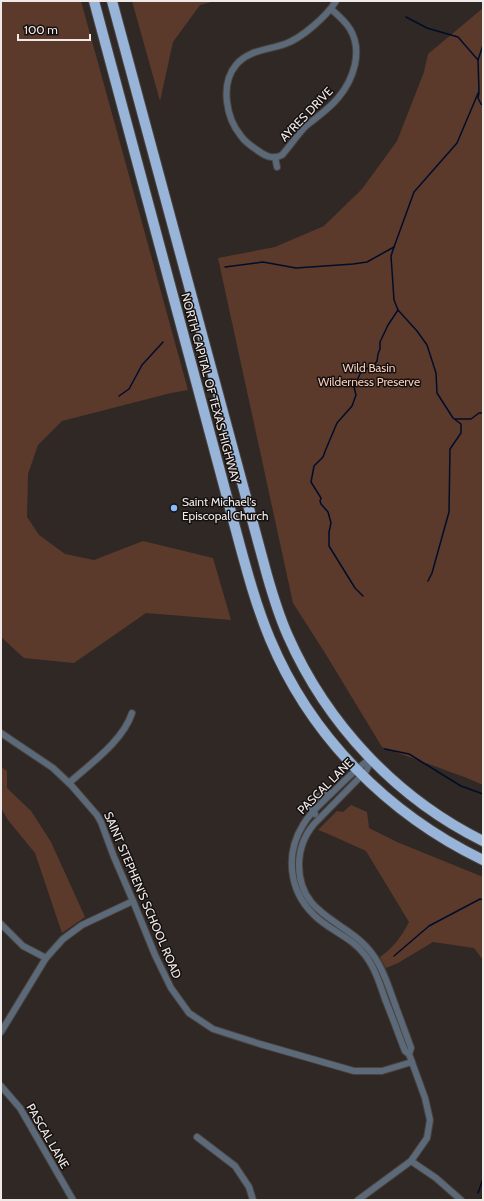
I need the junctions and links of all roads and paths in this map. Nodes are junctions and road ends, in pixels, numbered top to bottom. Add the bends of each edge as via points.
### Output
1 (94, 1) edge
2 (112, 1) edge
3 (336, 1) edge
4 (331, 9) junction
5 (275, 157) junction
6 (277, 168) dead end
7 (217, 390) junction
8 (199, 395) junction
9 (132, 713) dead end
10 (1, 733) edge
11 (370, 759) junction
12 (359, 773) junction
13 (68, 783) junction
14 (335, 790) junction
15 (313, 812) junction
16 (319, 818) junction
17 (303, 824) junction
18 (310, 828) junction
19 (483, 841) edge
20 (483, 860) edge
21 (304, 889) junction
22 (297, 892) junction
23 (133, 901) junction
24 (1, 924) edge
25 (338, 924) junction
26 (333, 930) junction
27 (46, 958) junction
28 (1, 1032) edge
29 (409, 1054) junction
30 (412, 1062) junction
31 (1, 1086) edge
32 (197, 1137) dead end
33 (411, 1161) junction
34 (73, 1200) edge
35 (253, 1200) edge
36 (358, 1200) edge
37 (461, 1200) edge

1 - 8 highway, NORTH CAPITAL OF TEXAS HIGHWAY
2 - 7 highway, NORTH CAPITAL OF TEXAS HIGHWAY
3 - 4 street
4 - 5 street, AYRES DRIVE via 348,26 355,40 357,54 352,74 338,98 304,128 282,154
4 - 5 street via 295,40 244,57 228,78 227,102 236,130 258,151 266,156
5 - 6 street, AYRES DRIVE
7 - 8 highway
7 - 11 highway, NORTH CAPITAL OF TEXAS HIGHWAY via 275,603 286,631 302,666 321,696
8 - 12 highway, NORTH CAPITAL OF TEXAS HIGHWAY via 258,610 270,640 306,707 329,739
9 - 13 street via 119,736
10 - 13 street, SAINT STEPHEN'S SCHOOL ROAD via 45,762
11 - 12 street, PASCAL LANE
11 - 19 highway, NORTH CAPITAL OF TEXAS HIGHWAY via 422,803
12 - 14 street, PASCAL LANE
12 - 16 street, PASCAL LANE
12 - 20 highway, NORTH CAPITAL OF TEXAS HIGHWAY via 413,819 447,842
13 - 23 street, SAINT STEPHEN'S SCHOOL ROAD via 99,818
14 - 15 street, PASCAL LANE
14 - 15 street via 311,800 309,806
15 - 16 street
15 - 17 street, PASCAL LANE
16 - 18 street, PASCAL LANE
17 - 18 street
17 - 22 street, PASCAL LANE via 295,841 292,859
18 - 21 street, PASCAL LANE via 304,838 300,854 299,874
21 - 22 street
21 - 25 street, PASCAL LANE via 314,906
22 - 26 street, PASCAL LANE via 313,915
23 - 27 street via 82,925 63,939
23 - 30 street, SAINT STEPHEN'S SCHOOL ROAD via 171,988 189,1013 213,1028 354,1071 382,1071
24 - 27 street via 23,946
25 - 26 street
25 - 29 street, PASCAL LANE via 367,946 382,968 411,1048
26 - 29 street, PASCAL LANE via 358,947 370,963 404,1051
27 - 28 street
29 - 30 street, PASCAL LANE
30 - 33 street, PASCAL LANE via 430,1120 427,1138
31 - 34 street, PASCAL LANE via 20,1108
32 - 35 street via 235,1166 249,1187
33 - 36 street, PASCAL LANE
33 - 37 street

